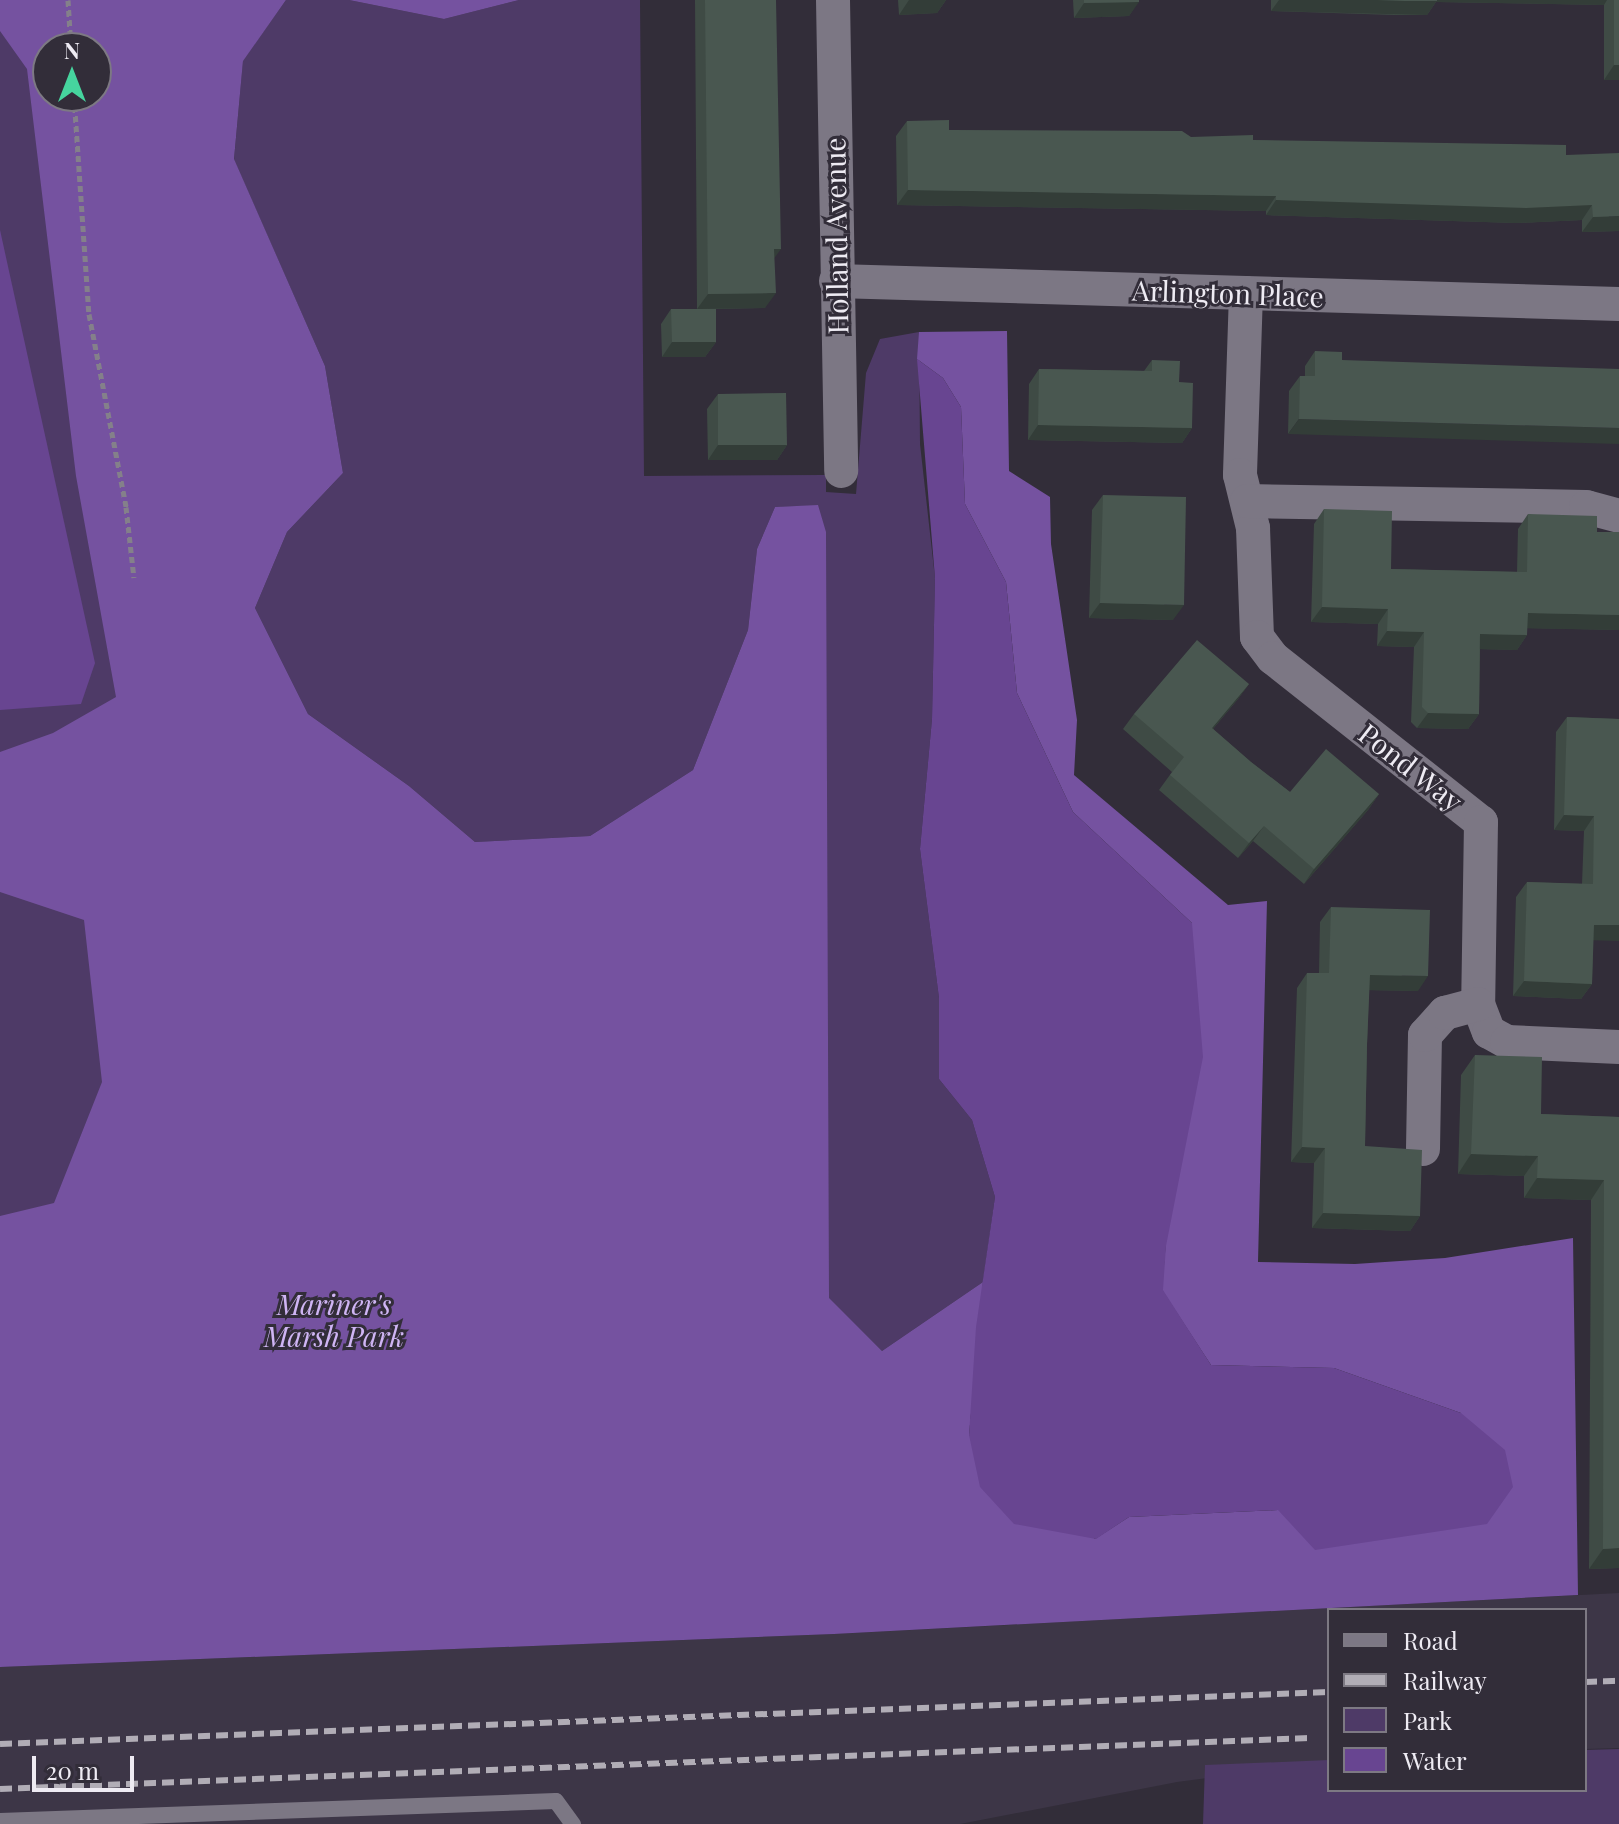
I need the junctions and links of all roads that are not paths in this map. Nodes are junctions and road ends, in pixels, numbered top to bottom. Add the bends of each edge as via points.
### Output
1 (833, 0) edge
2 (836, 281) junction
3 (1246, 293) junction
4 (1619, 304) edge
5 (841, 471) dead end
6 (1247, 501) junction
7 (1619, 516) edge
8 (1478, 1004) junction
9 (1619, 1047) edge
10 (1423, 1149) edge
11 (0, 1821) edge
12 (573, 1824) edge

1 - 2 street, Holland Avenue
2 - 3 street, Arlington Place
2 - 5 street, Holland Avenue
3 - 4 street, Arlington Place
3 - 6 street, Pond Way via 1240,475
6 - 7 street via 1586,507
6 - 8 street, Pond Way via 1253,528 1257,637 1273,658 1481,822
8 - 9 street via 1489,1032 1507,1042
8 - 10 street via 1445,1013 1425,1035
11 - 12 lane via 556,1801

